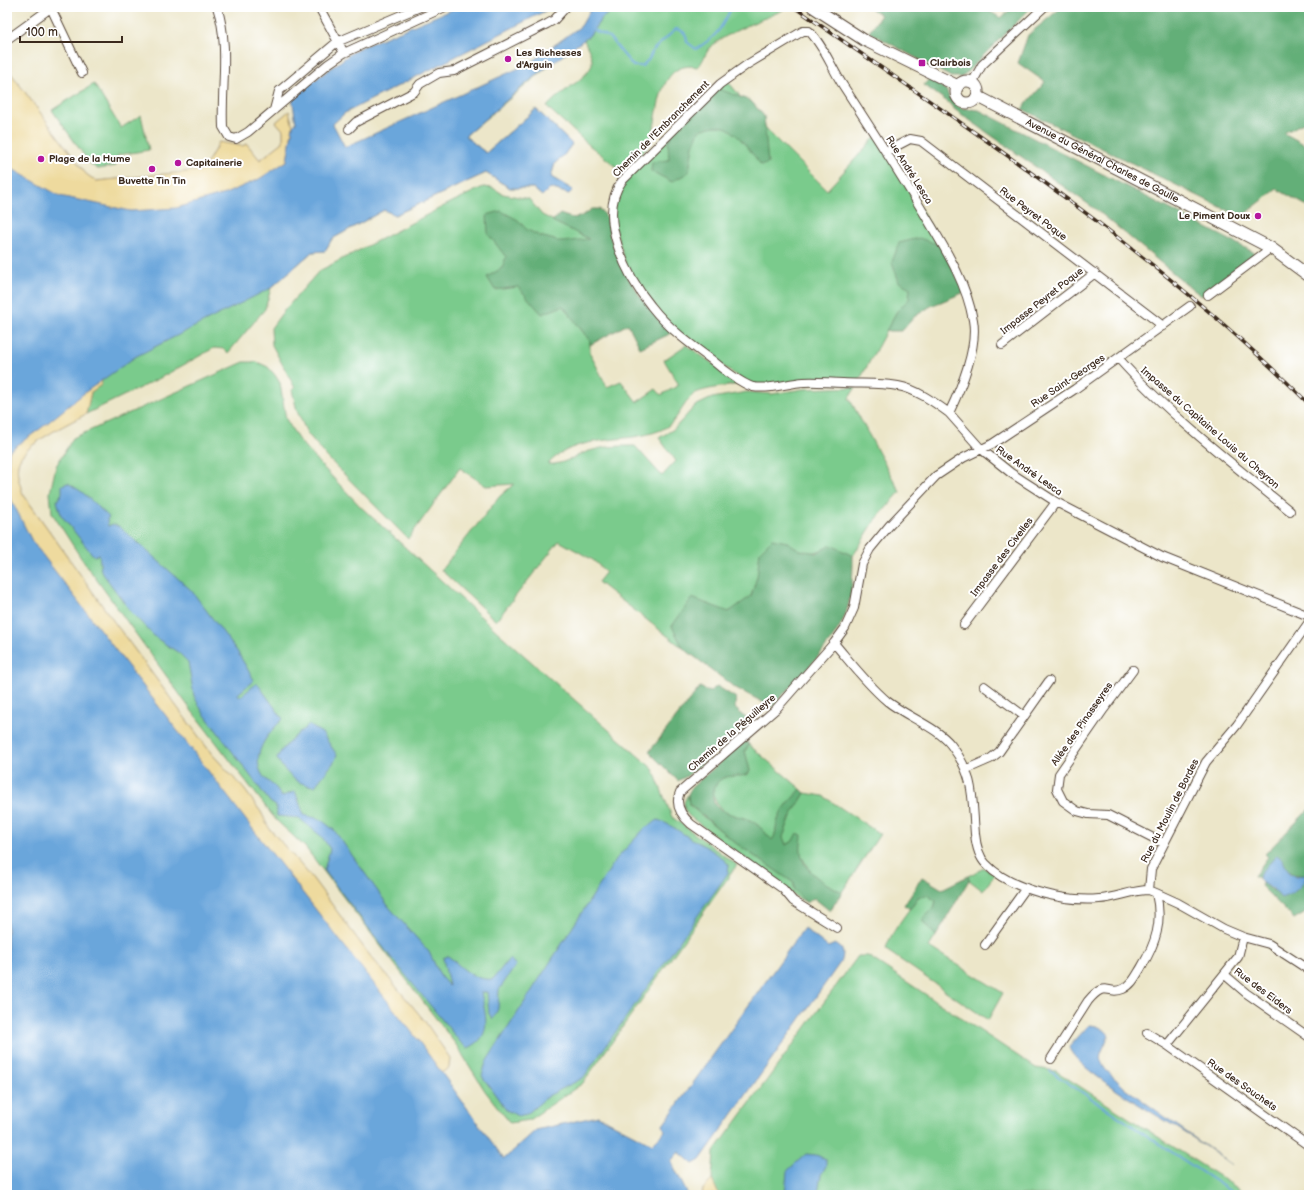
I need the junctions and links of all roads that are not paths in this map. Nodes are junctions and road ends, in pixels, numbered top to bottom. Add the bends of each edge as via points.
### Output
1 (52, 7) edge
2 (217, 7) edge
3 (319, 7) edge
4 (420, 7) edge
5 (445, 7) edge
6 (566, 7) edge
7 (813, 7) edge
8 (1044, 7) edge
9 (807, 30) joint
10 (9, 38) dead end
11 (338, 42) junction
12 (344, 53) junction
13 (82, 73) dead end
14 (972, 83) junction
15 (958, 86) junction
16 (977, 96) junction
17 (274, 111) junction
18 (349, 129) dead end
19 (887, 151) junction
20 (1271, 248) junction
21 (1095, 273) junction
22 (1309, 276) edge
23 (1208, 295) dead end
24 (1190, 306) dead end
25 (1163, 326) junction
26 (1002, 345) dead end
27 (1119, 359) junction
28 (949, 413) junction
29 (981, 449) junction
30 (1056, 502) junction
31 (1290, 511) dead end
32 (1309, 616) edge
33 (1309, 622) edge
34 (964, 625) dead end
35 (834, 643) junction
36 (1133, 670) dead end
37 (1049, 681) dead end
38 (984, 686) dead end
39 (1024, 716) junction
40 (967, 769) junction
41 (1163, 843) junction
42 (1026, 888) junction
43 (1152, 892) junction
44 (837, 928) dead end
45 (1243, 937) junction
46 (985, 945) dead end
47 (1309, 970) edge
48 (1225, 975) junction
49 (1147, 1033) dead end
50 (1309, 1037) edge
51 (1167, 1045) junction
52 (1051, 1059) dead end
53 (1307, 1141) edge

1 - 10 street
1 - 13 street
2 - 17 street via 224,43 223,127 229,137 240,138
3 - 11 street
4 - 11 street
5 - 12 street
6 - 18 street via 547,24 454,71 441,72 423,82 414,92 356,122
7 - 15 main road via 864,40
8 - 14 street via 982,65
9 - 19 street, Rue André Lesca via 815,38 842,85
9 - 28 street, Chemin de l'Embranchement via 748,64 720,84 622,181 612,206 613,227 619,249 628,272 650,306 675,332 719,366 751,386 765,388 804,382 898,386 914,392
11 - 12 street
11 - 17 street via 279,91
12 - 17 street
14 - 15 main road via 964,82
14 - 16 main road via 977,90
15 - 16 main road via 957,96 962,102 969,103
16 - 20 main road, Avenue du Général Charles de Gaulle
19 - 21 street, Rue Peyret Poque via 910,138 921,141
19 - 28 street, Rue André Lesca via 958,271 968,298 973,321 973,343
20 - 22 main road, Avenue du Général Charles de Gaulle
20 - 23 street
21 - 25 street, Rue Peyret Poque
21 - 26 street, Impasse Peyret Poque
24 - 25 street, Rue Saint-Georges
25 - 27 street, Rue Saint-Georges
27 - 29 street, Rue Saint-Georges
27 - 31 street, Impasse du Capitaine Louis du Cheyron via 1143,386
28 - 29 street, Rue André Lesca
29 - 30 street, Rue André Lesca via 1011,473
29 - 35 street, Chemin de la Péguilleyre via 936,476 879,537 862,564 854,608 845,628
30 - 32 street, Rue André Lesca via 1162,557
30 - 34 street, Impasse des Civelles
33 - 41 street, Rue du Moulin de Bordes via 1237,725 1206,762
35 - 40 street via 863,678 886,700 907,716 941,735
35 - 44 street, Chemin de la Péguilleyre via 776,709 680,792 678,803 682,815 691,824 783,889 793,901
36 - 41 street, Allée des Pinasseyres via 1059,774 1057,789 1063,801 1077,811 1108,815
37 - 39 street
38 - 39 street
39 - 40 street via 999,752
40 - 42 street via 974,795 976,841 981,858 996,872
41 - 43 street, Rue du Moulin de Bordes via 1151,869
42 - 43 street via 1081,900 1114,897 1141,890
42 - 46 street
43 - 45 street
43 - 52 street, Rue du Moulin de Bordes via 1160,916 1152,950 1132,981 1124,988 1104,988 1096,992
45 - 47 street via 1269,944
45 - 48 street via 1238,957
48 - 50 street, Rue des Eiders via 1246,993
48 - 51 street
49 - 51 street, Rue des Souchets
51 - 53 street, Rue des Souchets

